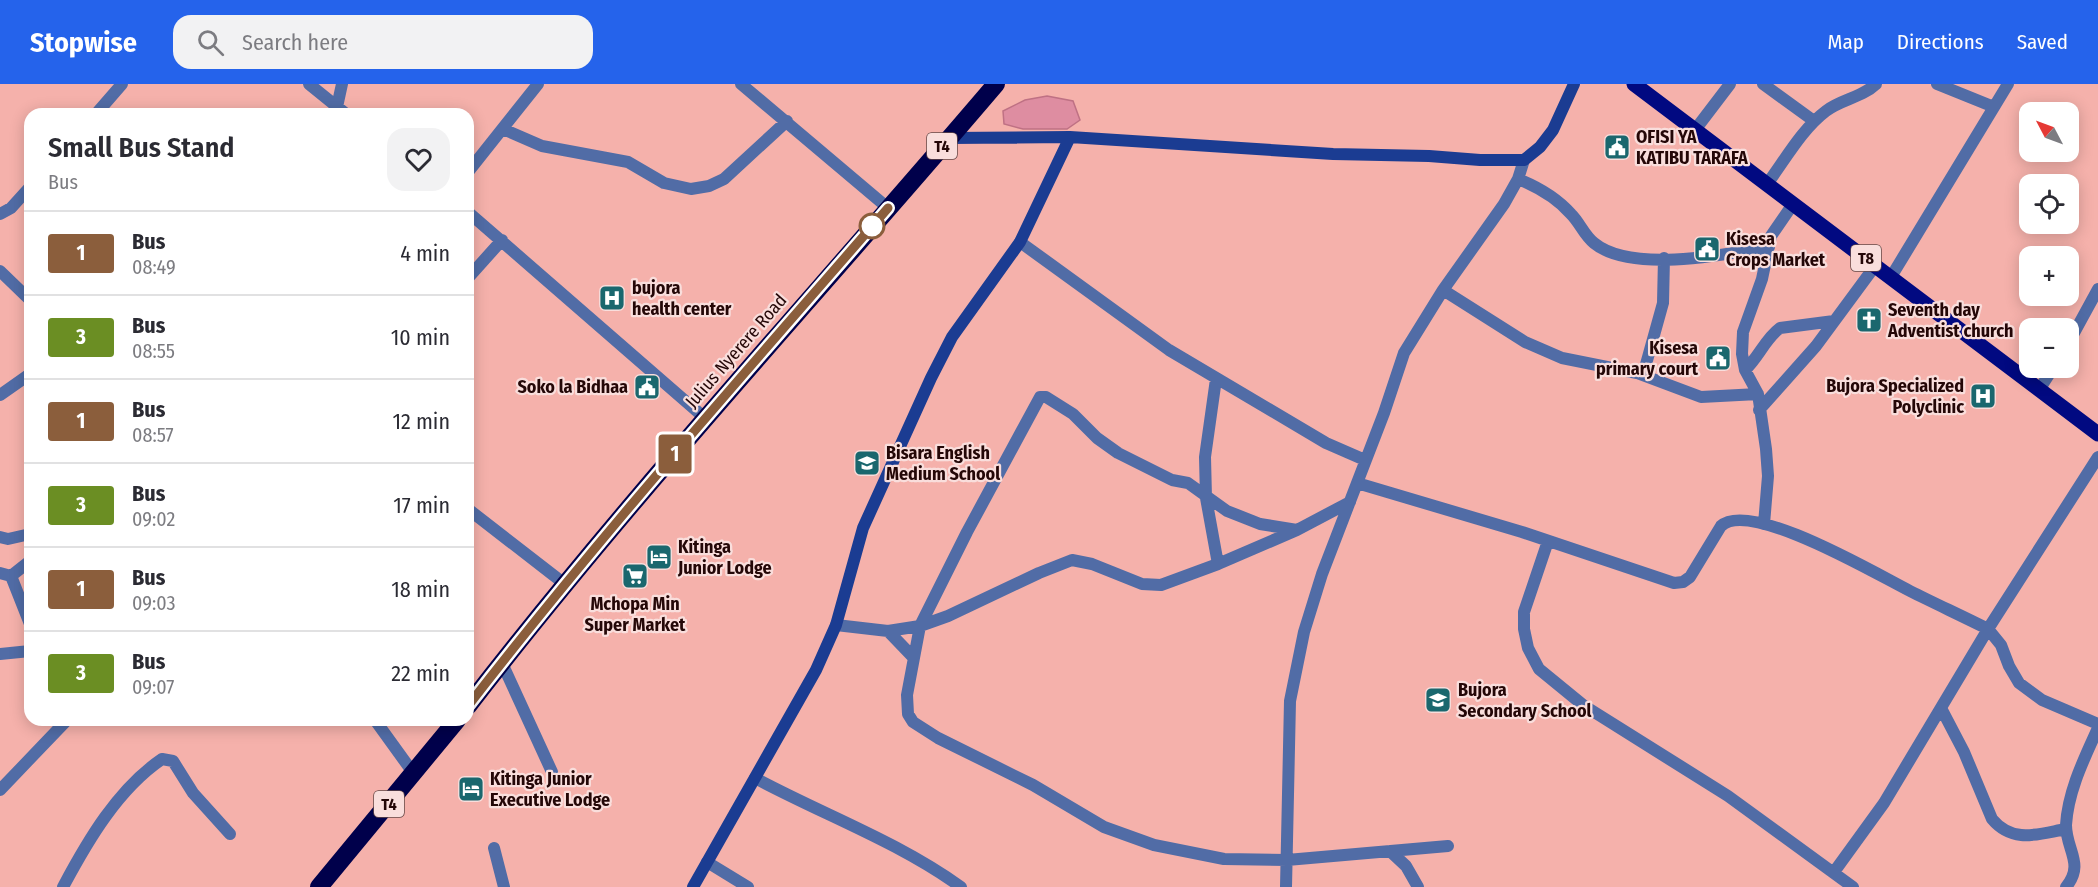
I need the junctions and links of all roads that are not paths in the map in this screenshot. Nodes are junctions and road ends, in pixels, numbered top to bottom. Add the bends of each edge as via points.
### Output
1 (122, 84) edge
2 (309, 84) edge
3 (342, 84) edge
4 (538, 84) edge
5 (741, 84) edge
6 (996, 84) edge
7 (1574, 84) edge
8 (1634, 84) edge
9 (1730, 84) edge
10 (1763, 84) edge
11 (1876, 84) edge
12 (1938, 84) edge
13 (2008, 84) edge
14 (1994, 107) junction
15 (101, 108) edge
16 (338, 108) edge
17 (342, 108) edge
18 (787, 121) junction
19 (1814, 121) junction
20 (503, 129) junction
21 (1695, 130) junction
22 (1071, 137) junction
23 (949, 138) junction
24 (1524, 160) junction
25 (474, 165) edge
26 (1518, 179) junction
27 (1767, 184) junction
28 (24, 194) edge
29 (1793, 204) junction
30 (888, 208) junction
31 (0, 214) edge
32 (474, 217) edge
33 (502, 240) junction
34 (1020, 242) junction
35 (1769, 247) junction
36 (1664, 258) junction
37 (1875, 266) junction
38 (0, 271) edge
39 (474, 271) edge
40 (1891, 277) junction
41 (2098, 289) edge
42 (1443, 290) junction
43 (24, 294) edge
44 (1834, 321) junction
45 (2079, 324) edge
46 (1745, 370) junction
47 (1643, 375) junction
48 (24, 378) edge
49 (2047, 378) edge
50 (1216, 379) junction
51 (2039, 390) junction
52 (1758, 394) junction
53 (0, 395) edge
54 (1759, 410) junction
55 (705, 418) junction
56 (2098, 434) edge
57 (2098, 457) edge
58 (1365, 460) junction
59 (1357, 483) junction
60 (1206, 498) junction
61 (1350, 502) junction
62 (474, 514) edge
63 (1764, 524) junction
64 (1297, 530) junction
65 (24, 535) edge
66 (0, 537) edge
67 (1548, 541) junction
68 (24, 564) edge
69 (1218, 564) junction
70 (5, 575) edge
71 (566, 585) junction
72 (24, 612) edge
73 (836, 626) junction
74 (920, 626) junction
75 (1988, 629) junction
76 (888, 631) junction
77 (24, 652) edge
78 (0, 654) edge
79 (912, 656) junction
80 (502, 663) junction
81 (474, 698) edge
82 (1941, 708) junction
83 (61, 726) edge
84 (379, 726) edge
85 (452, 726) edge
86 (2098, 726) edge
87 (552, 772) dead end
88 (414, 774) junction
89 (755, 778) junction
90 (0, 790) edge
91 (2066, 829) junction
92 (230, 834) dead end
93 (1448, 846) dead end
94 (494, 848) dead end
95 (1390, 851) junction
96 (1287, 860) junction
97 (707, 862) junction
98 (1834, 872) junction
99 (63, 887) edge
100 (320, 887) edge
101 (504, 887) edge
102 (693, 887) edge
103 (748, 887) edge
104 (961, 887) edge
105 (1286, 887) edge
106 (1418, 887) edge
107 (1853, 887) edge
108 (2066, 887) edge

1 - 15 street
2 - 16 street
3 - 17 street
4 - 20 street
5 - 18 street
6 - 23 highway, Julius Nyerere Road / T4
7 - 24 street via 1553,130
8 - 21 main road, T8
9 - 21 street
10 - 19 street
11 - 19 street
12 - 14 street
13 - 14 street
14 - 40 street
18 - 20 street via 724,179 691,189 664,183 628,162 542,146
18 - 30 street
19 - 27 street
20 - 25 street
21 - 27 main road, T8
22 - 23 street
22 - 24 street via 1333,154
22 - 34 street
23 - 30 highway, Julius Nyerere Road / T4
24 - 26 street
26 - 36 street via 1554,197 1586,236 1608,253
26 - 42 street
27 - 29 main road, T8
28 - 31 street
29 - 35 street
29 - 37 main road, T8
30 - 55 highway, Julius Nyerere Road / T4
32 - 33 street
33 - 39 street
33 - 55 street
34 - 50 street via 1169,350
34 - 73 street via 952,337 931,378 863,528
35 - 36 street via 1692,259
35 - 46 street via 1743,332
36 - 47 street via 1663,303
37 - 40 main road, T8
37 - 44 street
38 - 43 street
40 - 51 main road, T8
41 - 45 street
42 - 47 street via 1525,342 1562,358
42 - 58 street via 1404,353
44 - 46 street via 1780,328
44 - 54 street
46 - 52 street
47 - 52 street via 1701,397
48 - 53 street
49 - 51 street
50 - 58 street via 1326,443
50 - 60 street via 1205,457
51 - 56 main road, T8
52 - 54 street
54 - 63 street via 1768,476
55 - 71 highway, Julius Nyerere Road / T4
57 - 75 street
58 - 59 street
59 - 61 street
59 - 67 street
60 - 64 street via 1260,524
60 - 69 street
60 - 74 street via 1188,483 1172,480 1118,453 1066,409 1040,397
61 - 64 street
61 - 96 street via 1319,584 1293,679
62 - 71 street
63 - 67 street via 1727,521 1683,582 1665,580
63 - 75 street via 1829,549
64 - 69 street
65 - 66 street
67 - 98 street via 1524,612 1528,648 1539,669 1583,705 1728,796
68 - 70 street
69 - 74 street via 1161,585 1142,584 1072,560
70 - 72 street
71 - 80 highway, Julius Nyerere Road / T4
73 - 76 street
73 - 89 street via 816,670
74 - 76 street
74 - 79 street
75 - 82 street
75 - 86 street via 2001,645 2019,683 2042,700
76 - 79 street
77 - 78 street
79 - 96 street via 908,714 923,730 1033,785 1104,827 1154,845 1224,859
80 - 81 highway, Julius Nyerere Road / T4
80 - 87 street
82 - 91 street via 1998,826 2013,836
82 - 98 street via 1884,803
83 - 90 street
84 - 88 street
85 - 88 highway, T4
86 - 91 street via 2072,789
88 - 100 highway, T4
89 - 97 street
89 - 104 street via 893,845
91 - 108 street via 2075,872
92 - 99 street via 193,793 174,761 162,759 141,774 108,814
93 - 95 street
94 - 101 street
95 - 96 street
95 - 106 street via 1406,866
96 - 105 street
97 - 102 street
97 - 103 street
98 - 107 street

